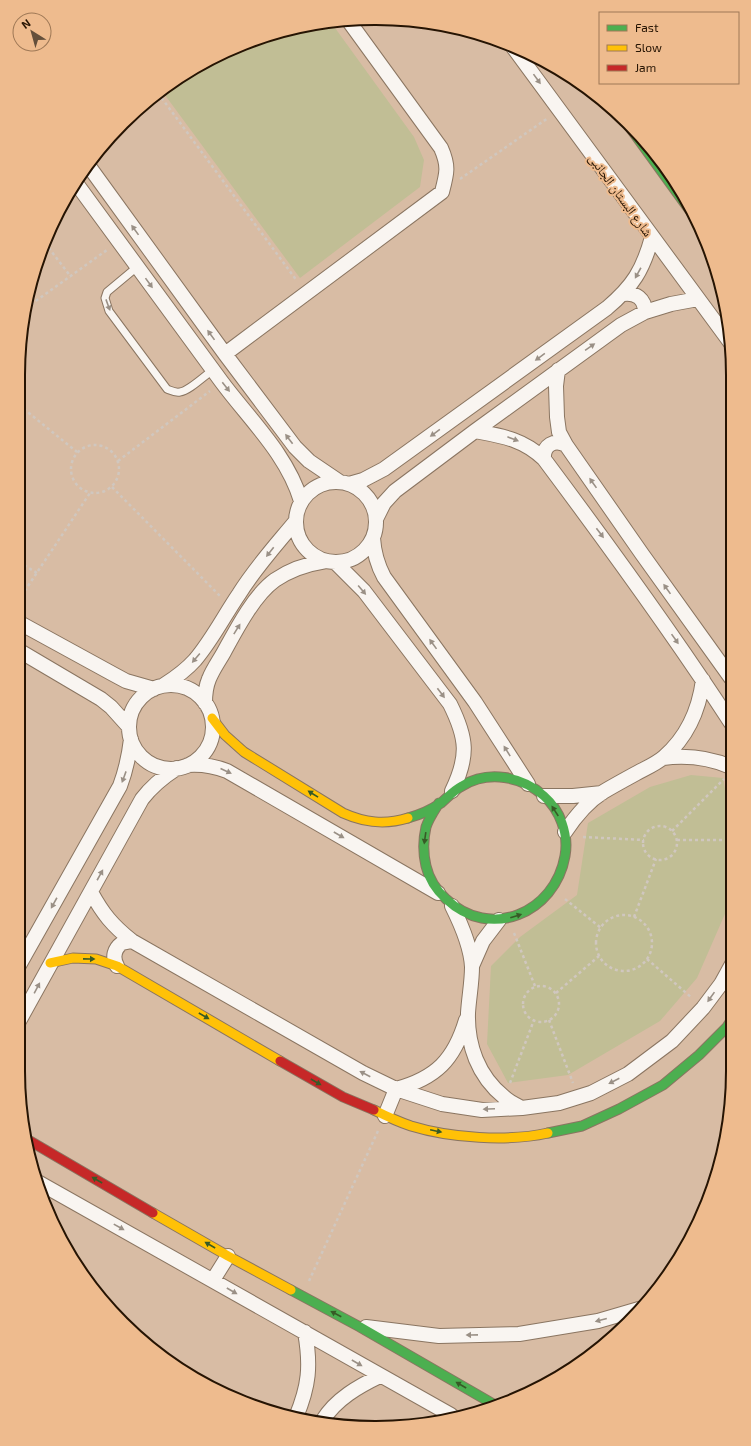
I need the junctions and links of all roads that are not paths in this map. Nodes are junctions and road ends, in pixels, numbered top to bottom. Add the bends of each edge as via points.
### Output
1 (352, 26) edge
2 (521, 57) edge
3 (92, 170) edge
4 (80, 188) edge
5 (652, 237) junction
6 (137, 267) junction
7 (623, 294) junction
8 (698, 299) junction
9 (645, 312) junction
10 (723, 333) edge
11 (225, 354) junction
12 (212, 370) junction
13 (558, 370) junction
14 (475, 431) junction
15 (566, 445) junction
16 (300, 453) junction
17 (544, 459) junction
18 (285, 464) junction
19 (384, 469) junction
20 (345, 483) junction
21 (398, 488) junction
22 (301, 501) junction
23 (376, 519) junction
24 (295, 522) junction
25 (373, 538) junction
26 (331, 562) junction
27 (684, 612) junction
28 (665, 625) junction
29 (25, 626) edge
30 (25, 654) edge
31 (726, 671) edge
32 (703, 680) junction
33 (159, 687) junction
34 (205, 702) junction
35 (726, 715) edge
36 (212, 718) junction
37 (130, 733) junction
38 (663, 758) junction
39 (183, 766) junction
40 (726, 770) edge
41 (528, 784) junction
42 (452, 791) junction
43 (602, 793) junction
44 (544, 796) junction
45 (439, 803) junction
46 (565, 834) junction
47 (91, 892) junction
48 (439, 894) junction
49 (452, 906) junction
50 (503, 919) junction
51 (132, 941) junction
52 (25, 955) edge
53 (50, 963) junction
54 (117, 966) junction
55 (472, 966) junction
56 (726, 975) edge
57 (25, 1010) edge
58 (468, 1014) junction
59 (726, 1028) edge
60 (396, 1089) junction
61 (522, 1108) junction
62 (385, 1116) junction
63 (33, 1143) edge
64 (45, 1186) edge
65 (228, 1256) junction
66 (213, 1280) junction
67 (629, 1312) edge
68 (360, 1327) junction
69 (305, 1332) junction
70 (380, 1376) junction
71 (489, 1402) edge
72 (298, 1412) edge
73 (448, 1413) edge
74 (326, 1417) edge

1 - 11 street via 442,148 447,162 442,192
2 -> 5 street, شارع البستان الجانبى
11 -> 3 street
4 - 6 street
5 -> 7 street via 636,277
5 - 8 street, شارع البستان الجانبى
6 -> 12 street
6 -> 12 lane via 107,292 105,298 109,311 168,389 173,392 186,390
7 - 9 street via 629,293 640,297
7 -> 19 street
8 - 9 street
8 - 10 street, شارع البستان الجانبى
13 -> 9 street
16 -> 11 street
12 -> 18 street
13 - 14 street
13 - 15 street via 557,417 559,432
14 -> 17 street via 521,442
14 - 21 street
15 - 17 street via 562,442 552,443 545,449
27 -> 15 street
16 - 18 street
16 - 20 street via 322,471
17 -> 28 street
18 - 22 street
19 - 20 street via 363,480
19 - 21 street
20 - 22 street via 325,483 311,490
20 - 23 street via 365,494
21 - 23 street via 389,496
22 - 24 street
23 - 25 street
24 - 26 street via 297,535 304,547 314,556
24 -> 33 street via 257,569 194,661
25 - 26 street via 361,553 345,561
41 -> 25 street via 476,702 384,577 374,552
34 -> 26 street via 210,678 260,594 290,571 307,564
26 -> 42 street via 364,591 452,709 464,738 460,774
27 - 28 street
27 - 31 street
28 -> 32 street
29 - 33 street via 126,681
30 - 37 street via 101,699 111,707
32 - 35 street
32 - 38 street via 701,695 690,723 683,736
33 - 34 street via 176,685 187,688
33 - 37 street via 144,695 136,704 131,715
34 - 36 street
36 - 39 street via 211,738 206,749 198,758
45 -> 36 street via 416,816 389,822 362,820 339,810 238,747 219,729
37 - 39 street via 136,749 154,765 165,768
37 -> 52 street via 127,766 120,786
38 - 40 street via 707,758
38 - 43 street
47 -> 39 street via 142,798 163,776
39 -> 48 street via 202,764 227,771
41 - 42 street via 509,778 489,777 469,781
41 - 44 street
42 - 45 street
43 - 44 street
43 - 46 street via 582,811
46 -> 44 street via 557,813
45 -> 48 street via 429,820 424,838 424,858 429,877
50 -> 46 street via 525,913 541,903 553,890 562,873 566,854
47 - 51 street via 101,911
47 - 53 street
48 - 49 street
49 - 50 street via 482,919
49 - 55 street via 464,935
50 - 55 street via 483,941
51 - 54 street via 122,943 115,951
60 -> 51 street via 356,1069
53 -> 54 street via 73,958 96,959
57 -> 53 street
54 -> 62 street via 343,1098
55 - 58 street
56 -> 61 street via 703,1008 672,1041 628,1074 591,1093 560,1103
58 - 60 street via 456,1048 444,1063 430,1076
58 - 61 street via 472,1051 480,1069 504,1098
62 -> 59 street via 411,1126 453,1135 497,1138 540,1135 582,1126 663,1085 700,1055
61 -> 60 street via 482,1110 442,1104
60 - 62 street
65 -> 63 street
64 -> 66 street
65 - 66 street
68 -> 65 street
66 -> 69 street
67 -> 68 street via 598,1321 519,1334 439,1336
71 -> 68 street
69 -> 70 street
69 - 72 street via 309,1355 308,1378
70 - 73 street
70 - 74 street via 359,1386 341,1400

